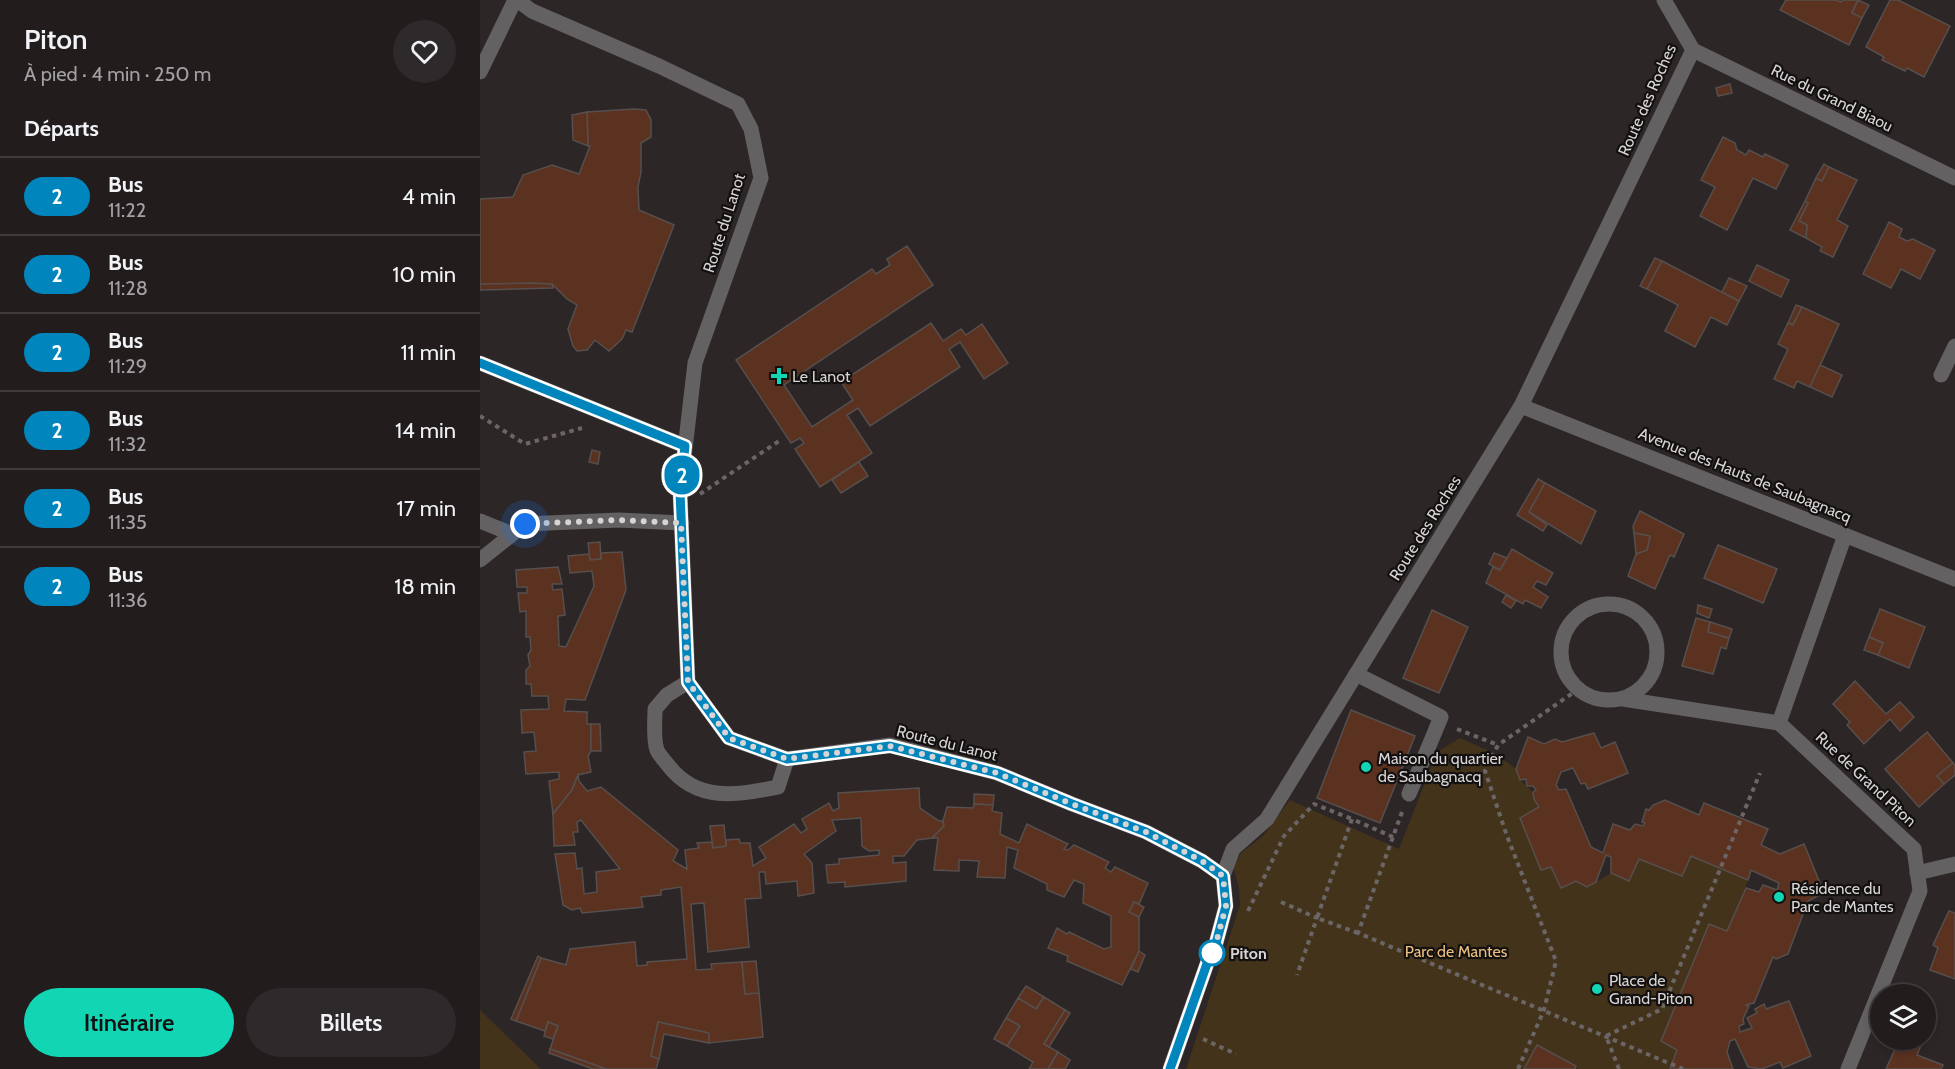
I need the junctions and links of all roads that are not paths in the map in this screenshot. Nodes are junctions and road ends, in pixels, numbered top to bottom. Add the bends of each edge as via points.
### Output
1 (516, 0) edge
2 (1664, 0) edge
3 (1693, 50) junction
4 (480, 72) edge
5 (1955, 178) edge
6 (1955, 346) edge
7 (480, 363) edge
8 (1941, 375) dead end
9 (1521, 406) junction
10 (685, 446) junction
11 (480, 521) edge
12 (681, 523) junction
13 (512, 534) junction
14 (1845, 535) junction
15 (480, 560) edge
16 (1955, 579) edge
17 (1356, 674) junction
18 (688, 682) junction
19 (1623, 699) junction
20 (1779, 723) junction
21 (787, 759) junction
22 (1408, 794) road end
23 (1955, 864) edge
24 (1917, 873) junction
25 (1223, 876) junction
26 (1170, 1069) edge
27 (1848, 1069) edge

1 - 4 street
1 - 10 street, Route du Lanot via 532,11 738,104 751,129 760,178 695,363
2 - 3 street, Route des Roches
3 - 5 street, Rue du Grand Biaou
3 - 9 street, Route des Roches
6 - 8 street
7 - 10 street
9 - 14 street, Avenue des Hauts de Saubagnacq
9 - 17 street, Route des Roches
10 - 12 street, Route du Lanot
11 - 13 street
12 - 13 street via 619,520 525,524
12 - 18 street, Route du Lanot
13 - 15 street
14 - 16 street, Avenue des Hauts de Saubagnacq
14 - 20 street
17 - 22 street via 1441,717
17 - 25 street, Route des Roches via 1267,819 1233,849
18 - 21 street, Route du Lanot via 729,738
18 - 21 street via 667,695 655,709 657,751 675,774 697,788 724,795 745,794 778,787
19 - 19 street via 1591,698 1577,690 1561,663 1560,646 1574,618 1602,604 1633,610 1646,620 1654,634 1657,650 1649,680
19 - 20 street
20 - 24 street, Rue de Grand Piton via 1914,849
21 - 25 street, Route du Lanot via 890,746 997,773 1146,832
23 - 24 street
24 - 27 street, Rue de Grand Piton via 1920,891
25 - 26 street, Route des Roches via 1226,906 1215,947

